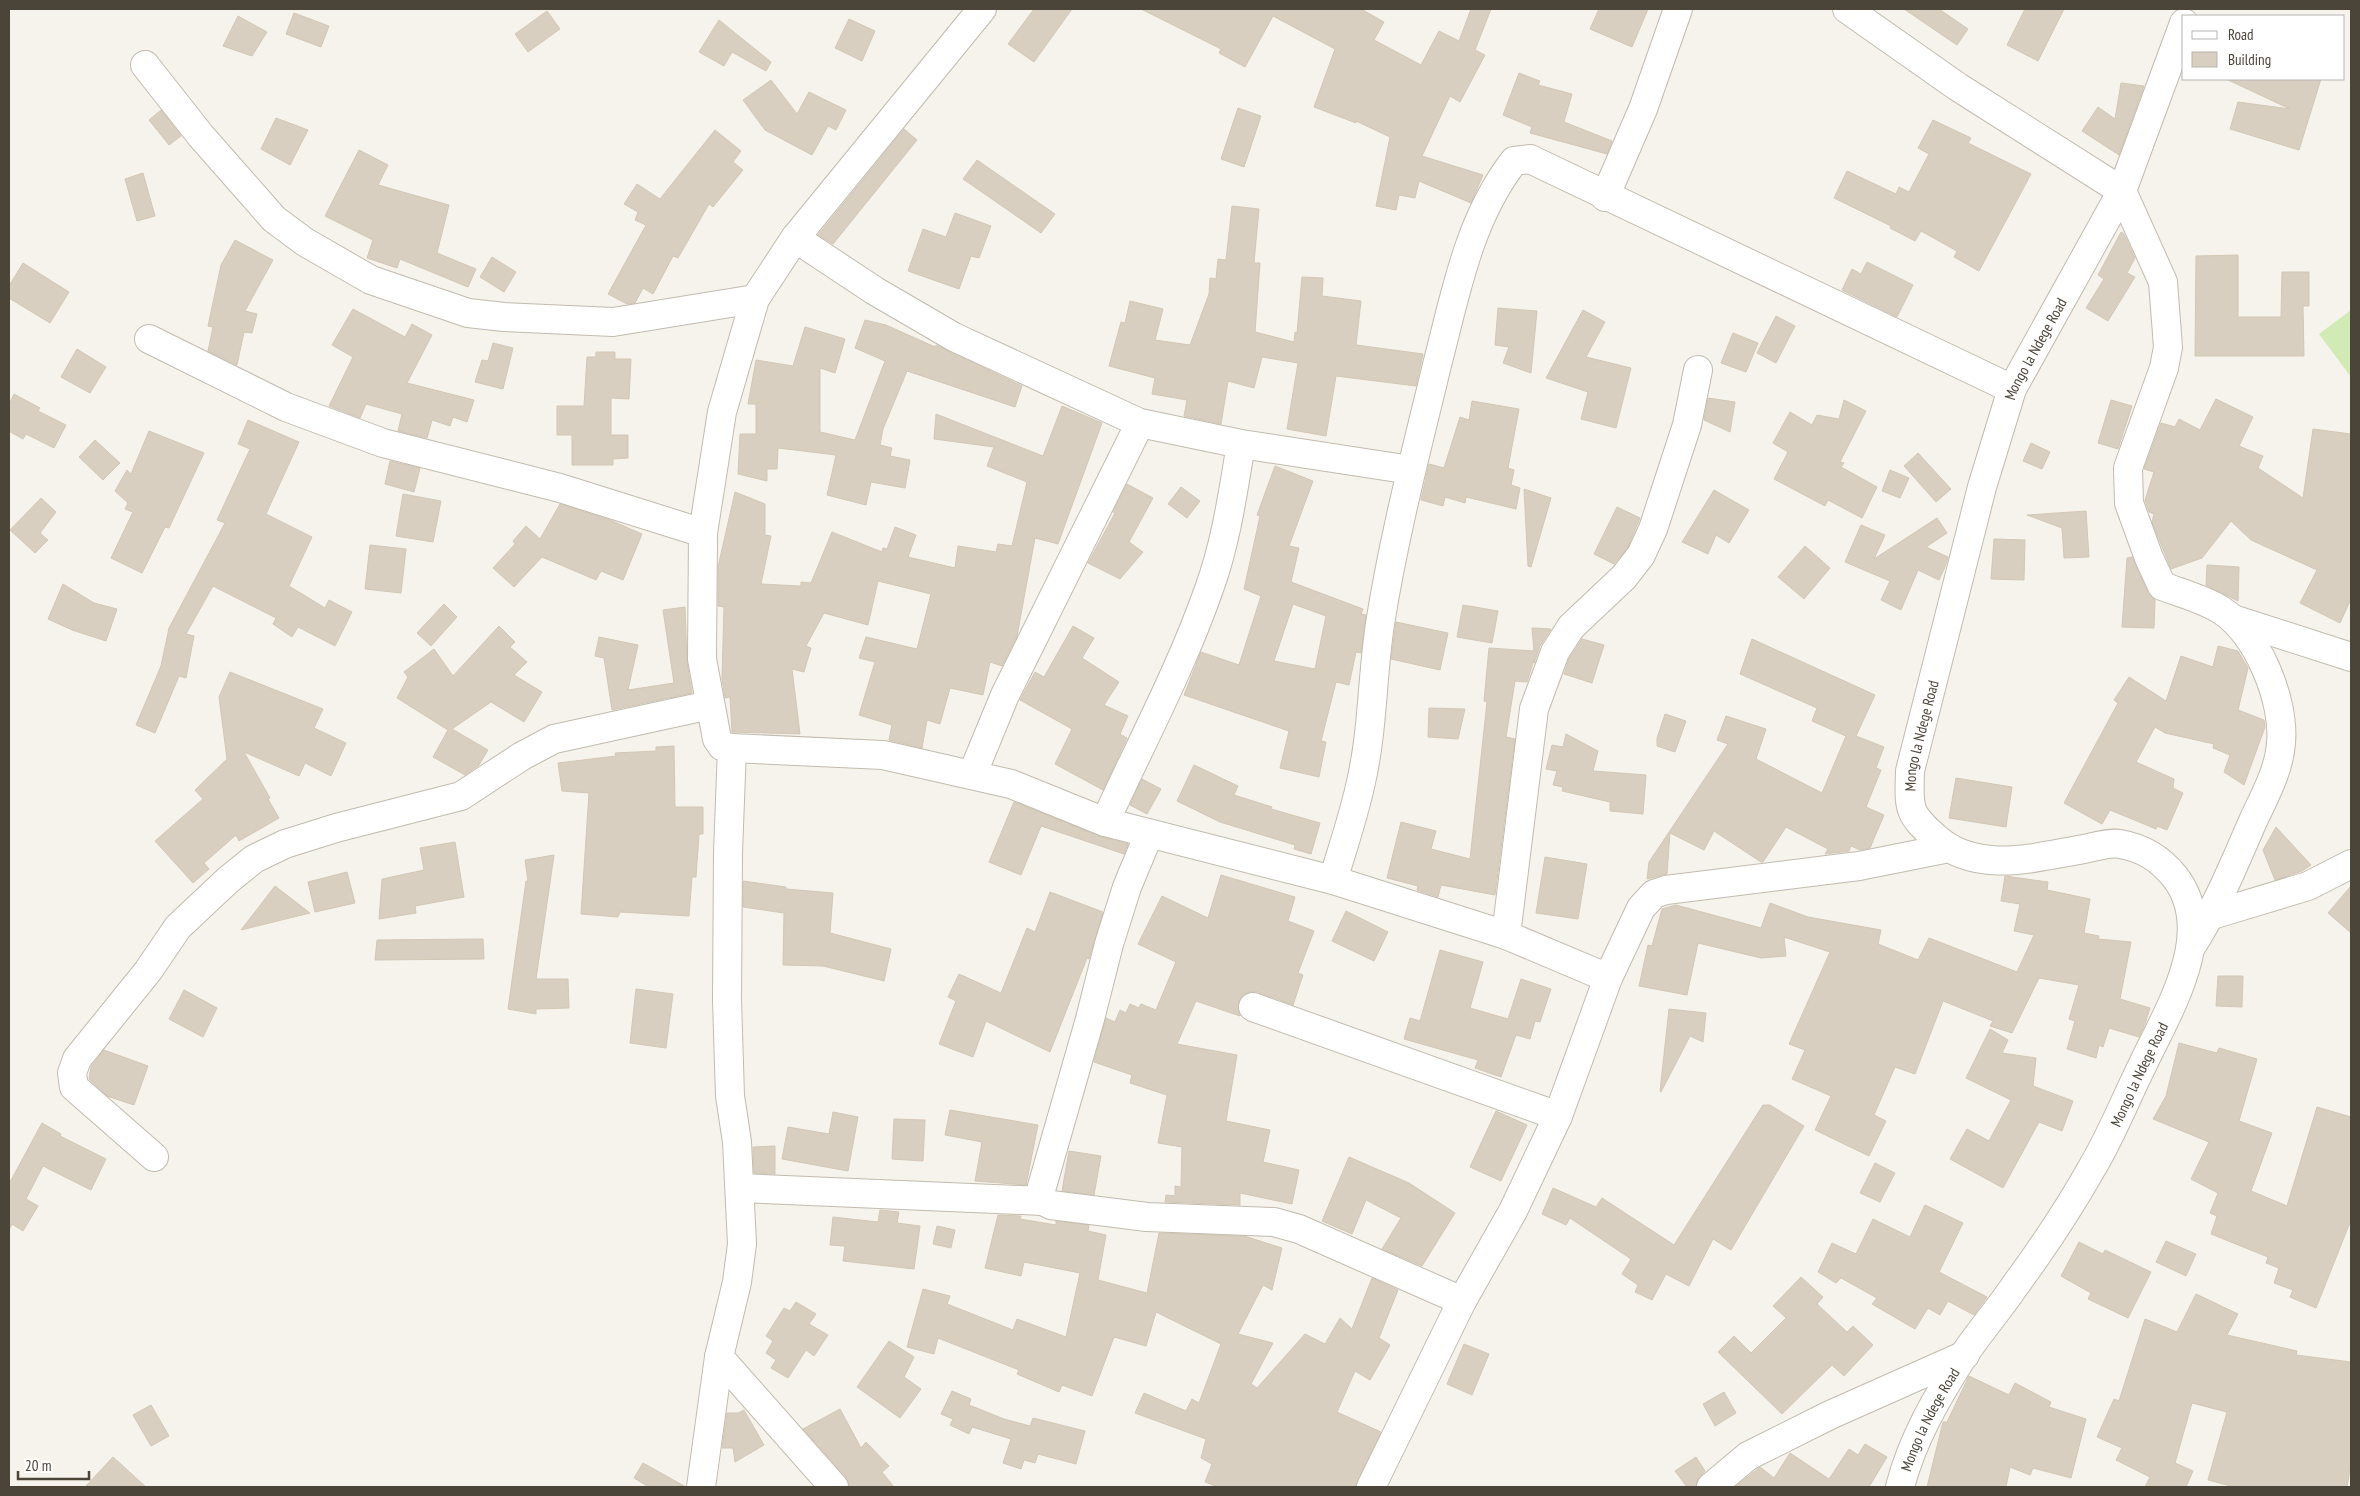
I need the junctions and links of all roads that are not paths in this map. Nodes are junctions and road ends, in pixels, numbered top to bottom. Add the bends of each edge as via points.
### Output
1 (982, 9) edge
2 (1678, 9) edge
3 (1847, 9) edge
4 (2182, 28) edge
5 (145, 64) dead end
6 (2122, 191) junction
7 (1605, 197) junction
8 (795, 238) junction
9 (756, 299) junction
10 (148, 339) dead end
11 (1698, 370) dead end
12 (2012, 389) junction
13 (1140, 423) junction
14 (1241, 444) junction
15 (1411, 470) junction
16 (703, 533) junction
17 (2233, 619) junction
18 (2351, 657) edge
19 (710, 705) junction
20 (732, 748) junction
21 (972, 775) junction
22 (1105, 822) junction
23 (1149, 834) junction
24 (1949, 848) junction
25 (2351, 864) edge
26 (1333, 880) junction
27 (2212, 914) junction
28 (1506, 935) junction
29 (2191, 948) junction
30 (1608, 978) junction
31 (1253, 1007) dead end
32 (1558, 1116) junction
33 (154, 1157) dead end
34 (740, 1188) junction
35 (1042, 1200) junction
36 (1462, 1301) junction
37 (1965, 1355) junction
38 (719, 1356) junction
39 (701, 1487) edge
40 (834, 1487) edge
41 (1371, 1487) edge
42 (1711, 1487) edge
43 (1900, 1487) edge

1 - 8 street
2 - 7 street via 1643,109
3 - 6 street via 1958,87
4 - 6 street, Mongo la Ndege Road
5 - 9 street via 201,136 274,218 304,242 371,280 468,313 613,322
6 - 12 street, Mongo la Ndege Road
6 - 17 street via 2163,282 2168,347 2164,368 2128,468 2129,503 2162,586 2220,609
7 - 12 street via 1864,316
7 - 15 street via 1530,159 1514,161 1500,179 1480,217 1453,296
8 - 9 street
8 - 13 street via 875,291 954,337
9 - 16 street via 722,412
10 - 16 street via 286,407 383,443 560,488
11 - 28 street via 1687,425 1653,529 1641,555 1624,577 1571,628 1555,652 1534,709
12 - 24 street, Mongo la Ndege Road via 1982,487 1910,771 1909,800 1916,820
13 - 14 street
13 - 21 street via 1005,695
14 - 15 street
14 - 22 street via 1226,526 1210,588
15 - 26 street via 1380,624 1362,781
16 - 19 street via 702,659
17 - 18 street
17 - 27 street via 2257,652 2275,687 2281,718 2281,744 2275,773
19 - 20 street via 717,739 722,746
19 - 33 street via 554,739 461,796 285,844 254,859 228,880 178,927 148,971 86,1046 72,1073 74,1087
20 - 21 street via 883,754
20 - 34 street via 727,1000 730,1096
21 - 22 street via 1011,784
22 - 23 street
23 - 26 street
23 - 35 street via 1109,944 1041,1190
24 - 29 street, Mongo la Ndege Road via 1965,855 2007,862 2117,843 2147,851 2168,868 2182,886 2192,912
24 - 30 street via 1859,866 1654,894 1641,908
25 - 27 street via 2308,886
26 - 28 street
27 - 29 street
28 - 30 street
29 - 37 street, Mongo la Ndege Road via 2181,984 2094,1166 2016,1286
30 - 32 street
31 - 32 street
32 - 36 street via 1513,1211
34 - 35 street
34 - 38 street via 742,1244 737,1282
35 - 36 street via 1051,1205 1147,1217 1274,1222 1299,1229
36 - 41 street
37 - 42 street via 1830,1414 1748,1456
37 - 43 street, Mongo la Ndege Road via 1934,1403 1915,1441
38 - 39 street
38 - 40 street

